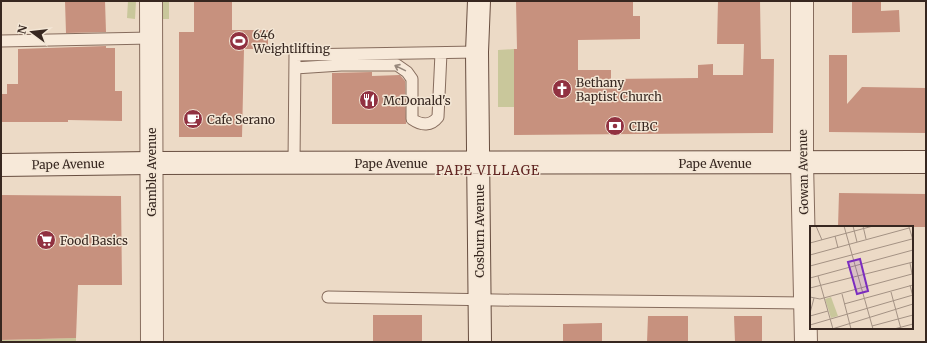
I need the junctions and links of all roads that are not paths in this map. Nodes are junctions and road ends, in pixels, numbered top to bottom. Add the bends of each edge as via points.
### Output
1 (151, 1) edge
2 (479, 1) edge
3 (802, 1) edge
4 (151, 38) junction
5 (1, 40) edge
6 (477, 52) junction
7 (441, 53) junction
8 (295, 68) junction
9 (802, 162) junction
10 (926, 162) edge
11 (151, 163) junction
12 (294, 163) junction
13 (479, 163) junction
14 (1, 165) edge
15 (328, 297) dead end
16 (480, 299) junction
17 (806, 303) junction
18 (152, 342) edge
19 (480, 342) edge
20 (806, 342) edge

1 - 4 street, Gamble Avenue
2 - 6 street, Cosburn Avenue
3 - 9 street, Gowan Avenue
4 - 5 lane
4 - 11 street, Gamble Avenue
6 - 7 lane
6 - 13 street, Cosburn Avenue
7 - 8 lane via 295,55
7 -> 8 lane via 438,117 433,123 426,125 412,119 412,79 397,65
8 - 12 lane
9 - 10 street, Pape Avenue
9 - 13 street, Pape Avenue
9 - 17 street, Gowan Avenue
11 - 12 street, Pape Avenue
11 - 14 street, Pape Avenue
11 - 18 street, Gamble Avenue
12 - 13 street, Pape Avenue
13 - 16 street, Cosburn Avenue
15 - 16 lane
16 - 17 lane
16 - 19 street, Cosburn Avenue
17 - 20 street, Gowan Avenue

